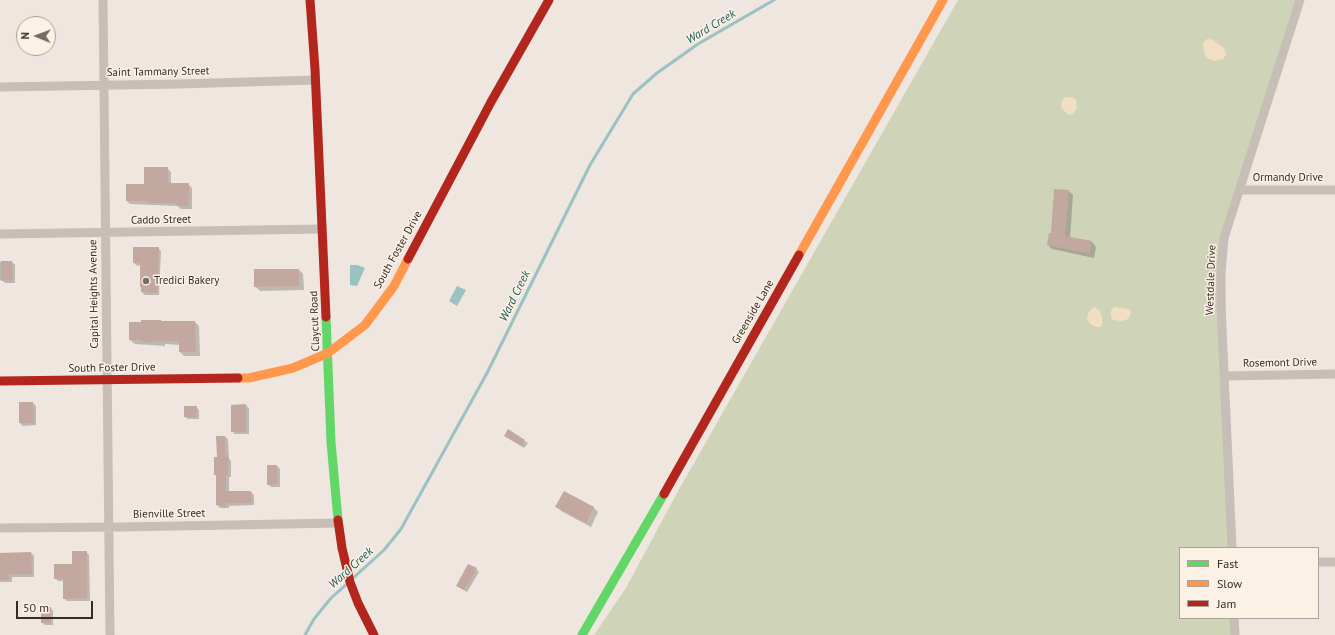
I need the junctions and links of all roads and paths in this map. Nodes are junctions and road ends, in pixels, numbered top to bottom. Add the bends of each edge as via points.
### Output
1 (103, 0) edge
2 (310, 0) edge
3 (550, 0) edge
4 (943, 0) edge
5 (1300, 0) edge
6 (315, 80) junction
7 (104, 85) junction
8 (0, 86) edge
9 (1240, 190) junction
10 (1335, 190) edge
11 (322, 229) junction
12 (106, 232) junction
13 (0, 234) edge
14 (328, 352) junction
15 (1335, 374) edge
16 (1225, 376) junction
17 (107, 379) junction
18 (0, 381) edge
19 (338, 523) junction
20 (109, 527) junction
21 (0, 528) edge
22 (1232, 547) edge
23 (1319, 562) edge
24 (1335, 562) edge
25 (1234, 619) edge
26 (110, 635) edge
27 (374, 635) edge
28 (582, 635) edge
29 (1235, 635) edge

1 - 7 street, Capital Heights Avenue
2 - 6 street, Claycut Road
3 - 14 street, South Foster Drive via 490,102 394,286 365,325
4 - 28 street, Greenside Lane via 647,525
5 - 9 street, Westdale Drive
6 - 7 street, Saint Tammany Street
6 - 11 street, Claycut Road
7 - 8 street, Saint Tammany Street
7 - 12 street, Capital Heights Avenue
9 - 10 street, Ormandy Drive
9 - 16 street, Westdale Drive via 1224,238 1221,274
11 - 12 street, Caddo Street
11 - 14 street, Claycut Road
12 - 13 street, Caddo Street
12 - 17 street, Capital Heights Avenue
14 - 17 street, South Foster Drive via 293,368 249,378
14 - 19 street, Claycut Road via 331,442
15 - 16 street, Rosemont Drive
16 - 22 street, Westdale Drive
17 - 18 street, South Foster Drive
17 - 20 street, Capital Heights Avenue
19 - 20 street, Bienville Street
19 - 27 street, Claycut Road via 350,582
20 - 21 street, Bienville Street
20 - 26 street, Capital Heights Avenue
23 - 24 street
25 - 29 street

